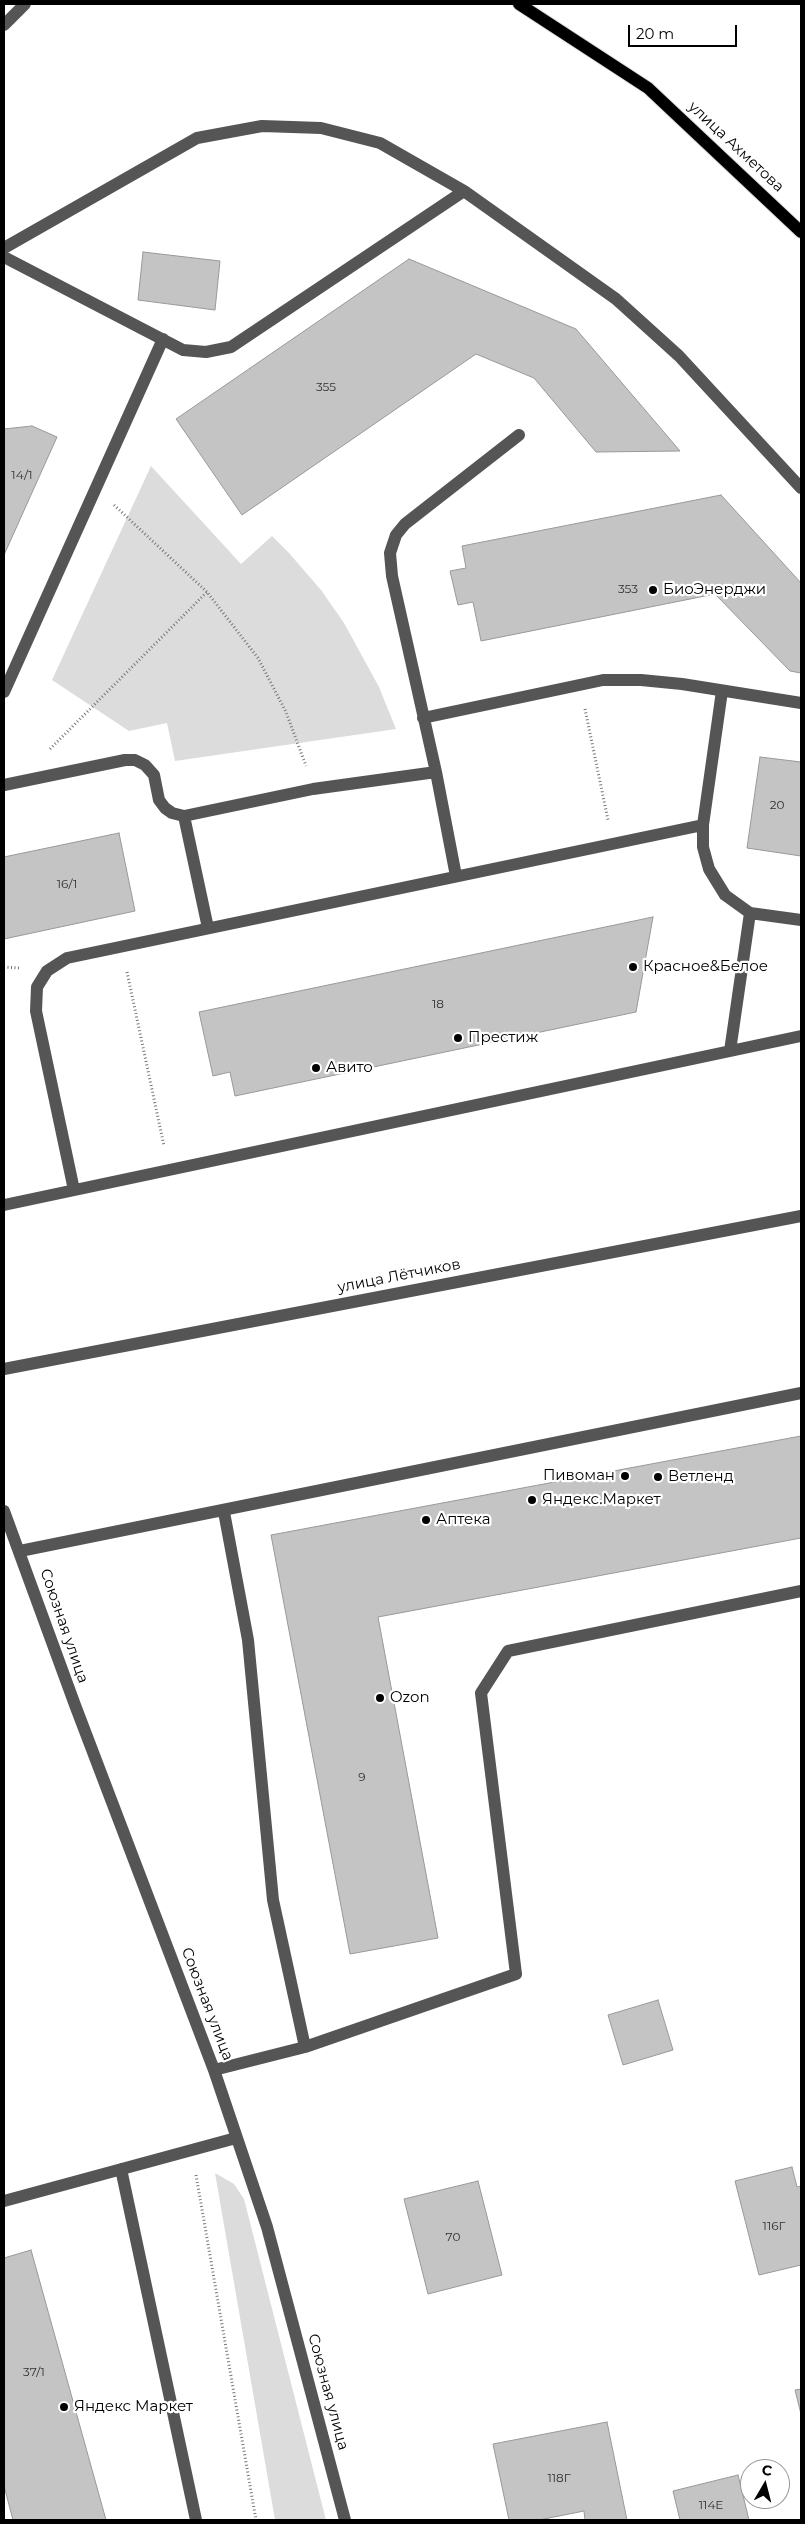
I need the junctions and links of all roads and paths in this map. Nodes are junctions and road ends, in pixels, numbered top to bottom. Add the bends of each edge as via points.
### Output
1 (25, 4) edge
2 (519, 4) edge
3 (4, 25) edge
4 (464, 191) junction
5 (801, 232) edge
6 (4, 248) edge
7 (4, 257) edge
8 (164, 339) junction
9 (519, 435) dead end
10 (96, 488) junction
11 (801, 488) edge
12 (207, 592) junction
13 (580, 685) junction
14 (722, 690) junction
15 (4, 692) edge
16 (801, 703) edge
17 (423, 718) junction
18 (436, 772) junction
19 (10, 784) edge
20 (313, 789) junction
21 (184, 816) junction
22 (703, 825) junction
23 (613, 843) junction
24 (456, 876) junction
25 (750, 913) junction
26 (801, 920) edge
27 (208, 928) junction
28 (121, 946) junction
29 (801, 1036) edge
30 (730, 1051) junction
31 (169, 1170) junction
32 (74, 1190) junction
33 (4, 1205) edge
34 (801, 1216) edge
35 (4, 1369) edge
36 (801, 1393) edge
37 (4, 1511) edge
38 (224, 1512) junction
39 (20, 1551) junction
40 (801, 1591) edge
41 (305, 2048) junction
42 (214, 2070) junction
43 (236, 2138) junction
44 (191, 2150) junction
45 (122, 2169) junction
46 (4, 2202) edge
47 (196, 2520) edge
48 (256, 2520) edge
49 (345, 2520) edge

1 - 3 street
2 - 5 main road, улица Ахметова via 648,88
4 - 6 street via 380,143 321,128 262,126 197,138
4 - 8 street via 231,347 206,352 183,350
4 - 11 street via 588,277 644,323 679,356
7 - 8 street
8 - 10 street
9 - 17 street via 405,524 396,535 390,553 392,576
10 - 12 path
10 - 15 street
12 - 19 path
12 - 20 path via 258,658 286,712
13 - 14 street via 602,680 641,680
13 - 17 street
13 - 23 path
14 - 16 street
14 - 22 street
17 - 18 street
18 - 20 street
18 - 24 street
19 - 21 street via 135,760 145,765 154,776 159,800 165,808
20 - 21 street
21 - 27 street
22 - 23 street
22 - 25 street via 703,847 708,868 725,895
23 - 24 street
24 - 27 street
25 - 26 street
25 - 30 street
27 - 28 street
28 - 31 path
28 - 32 street via 67,958 47,971 37,988 36,1010
29 - 30 street
30 - 31 street
31 - 32 street
32 - 33 street
34 - 35 street, улица Лётчиков
36 - 38 street
37 - 39 street, Союзная улица
38 - 39 street
38 - 41 street via 248,1640 273,1900
39 - 42 street, Союзная улица
40 - 41 street via 508,1651 481,1693 516,1974
41 - 42 street
42 - 43 street, Союзная улица
43 - 44 street
43 - 49 street, Союзная улица via 267,2228
44 - 45 street
44 - 48 path
45 - 46 street
45 - 47 street

